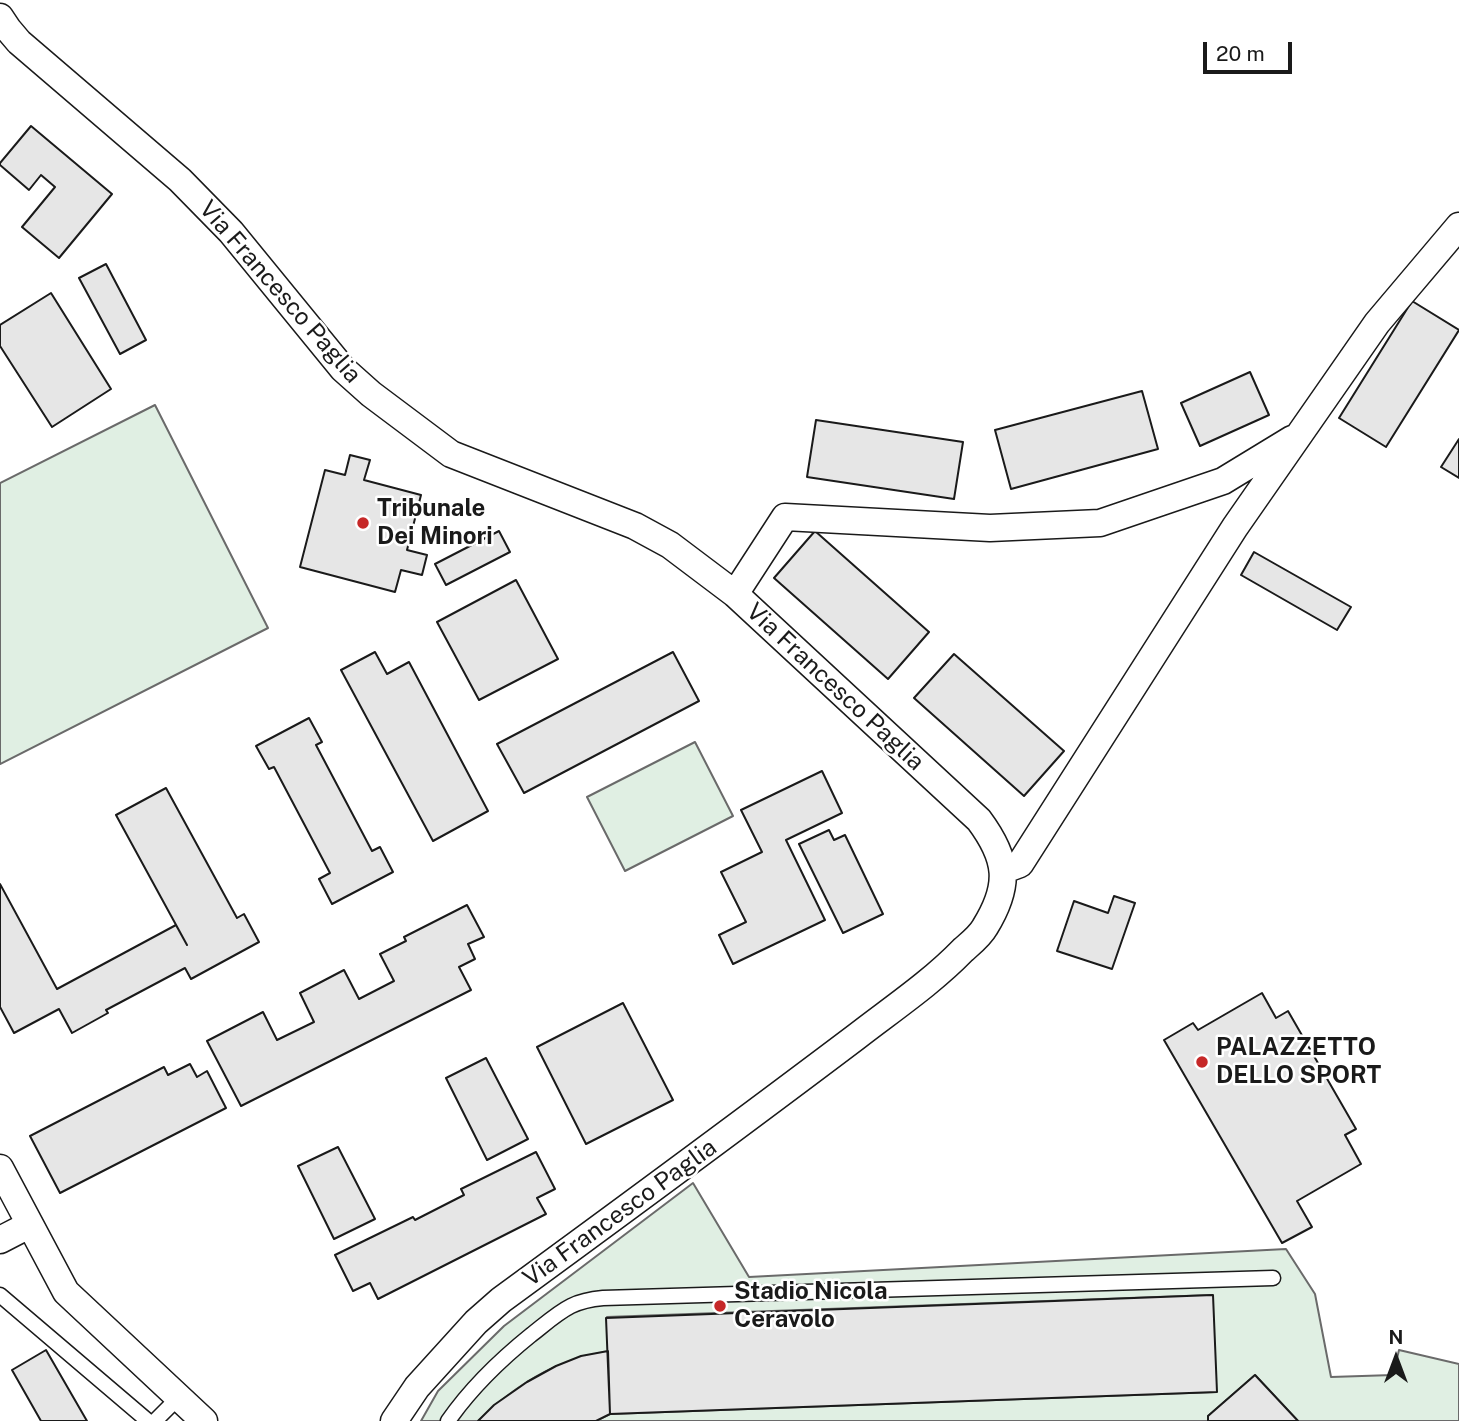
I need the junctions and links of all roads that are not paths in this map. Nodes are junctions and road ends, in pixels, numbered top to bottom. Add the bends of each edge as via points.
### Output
1 (0, 17) edge
2 (1459, 226) edge
3 (1300, 435) junction
4 (735, 594) junction
5 (1004, 870) junction
6 (0, 1168) edge
7 (29, 1225) junction
8 (0, 1240) edge
9 (1273, 1278) dead end
10 (0, 1295) edge
11 (178, 1398) junction
12 (148, 1421) edge
13 (155, 1421) edge
14 (204, 1421) edge
15 (394, 1421) edge
16 (448, 1421) edge

1 - 4 street, Via Francesco Paglia via 19,42 180,180 231,232 343,369 371,394 450,454 635,526 670,545
2 - 3 street via 1377,323
3 - 4 street via 1223,481 1100,523 990,528 785,517
3 - 5 street via 1235,527 1020,864
4 - 5 street, Via Francesco Paglia via 979,820 993,838
5 - 15 street, Via Francesco Paglia via 995,908 984,929 943,970 501,1300 417,1387
6 - 7 street
7 - 8 street
7 - 11 street via 66,1292
9 - 16 lane via 587,1300 550,1320 508,1354 463,1399
10 - 12 lane
11 - 13 lane
11 - 14 street

